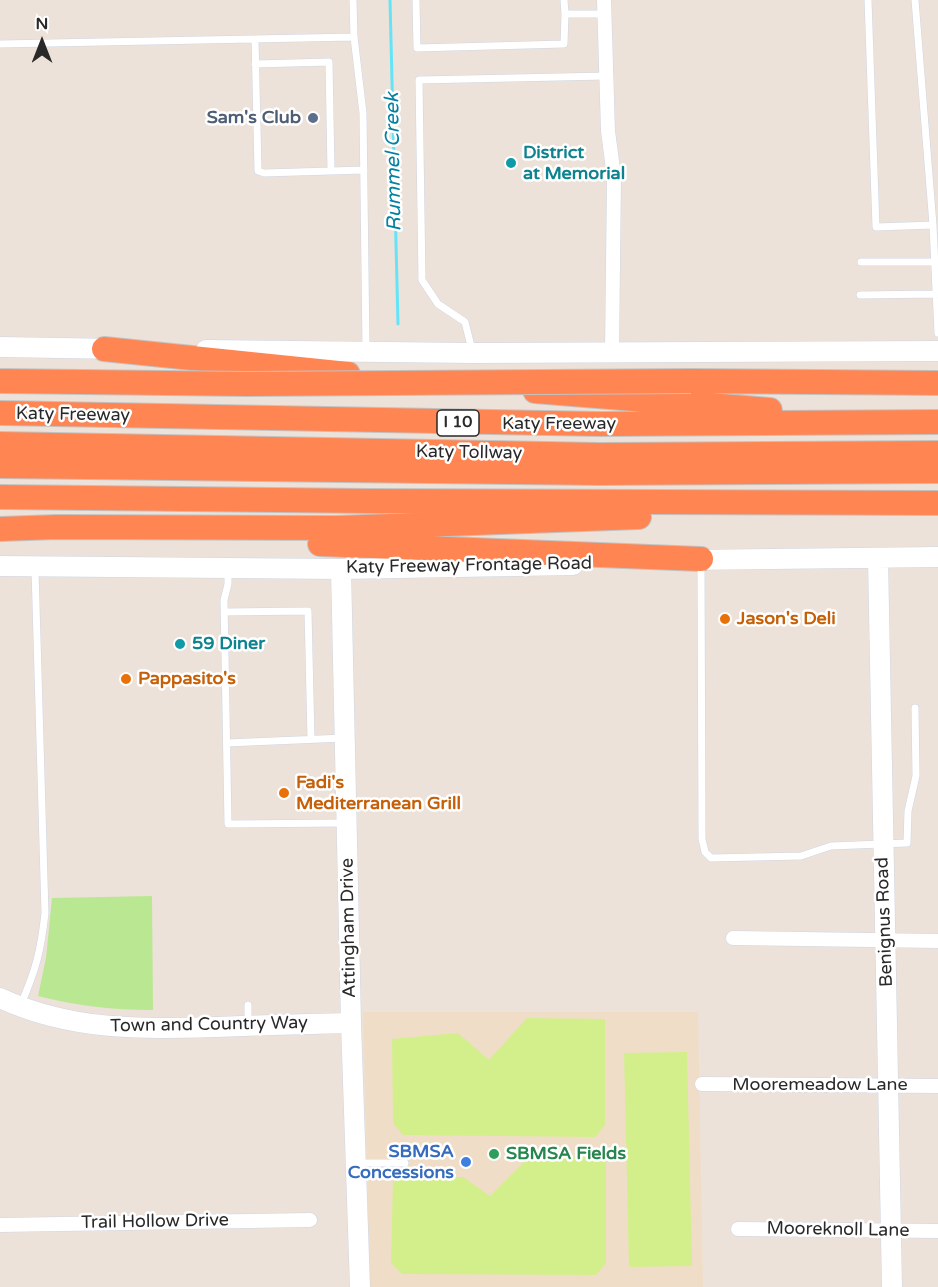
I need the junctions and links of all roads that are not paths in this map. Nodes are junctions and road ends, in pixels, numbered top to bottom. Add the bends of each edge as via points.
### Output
1 (353, 0) edge
2 (416, 0) edge
3 (564, 0) edge
4 (868, 0) edge
5 (915, 0) edge
6 (604, 7) edge
7 (565, 14) junction
8 (354, 37) junction
9 (255, 39) junction
10 (0, 44) edge
11 (255, 64) junction
12 (606, 76) junction
13 (364, 170) junction
14 (331, 171) junction
15 (933, 225) junction
16 (861, 262) dead end
17 (934, 262) junction
18 (936, 294) junction
19 (860, 295) dead end
20 (938, 333) edge
21 (0, 347) edge
22 (104, 349) junction
23 (366, 351) junction
24 (938, 351) edge
25 (473, 353) junction
26 (612, 353) junction
27 (938, 374) edge
28 (696, 380) junction
29 (0, 381) edge
30 (938, 383) edge
31 (0, 414) edge
32 (927, 423) edge
33 (0, 444) edge
34 (938, 453) edge
35 (0, 466) edge
36 (938, 471) edge
37 (0, 497) edge
38 (826, 503) junction
39 (938, 503) edge
40 (5, 533) edge
41 (938, 557) edge
42 (878, 558) junction
43 (701, 559) junction
44 (0, 566) edge
45 (35, 567) junction
46 (228, 568) junction
47 (341, 569) junction
48 (225, 612) junction
49 (915, 708) dead end
50 (345, 738) junction
51 (311, 739) junction
52 (227, 743) junction
53 (347, 823) junction
54 (883, 843) junction
55 (733, 938) dead end
56 (886, 940) junction
57 (938, 941) edge
58 (0, 998) edge
59 (248, 1005) dead end
60 (20, 1007) junction
61 (351, 1023) junction
62 (248, 1026) junction
63 (702, 1084) dead end
64 (889, 1085) junction
65 (938, 1086) edge
66 (405, 1162) dead end
67 (356, 1163) junction
68 (310, 1220) dead end
69 (0, 1225) edge
70 (738, 1229) dead end
71 (891, 1231) junction
72 (938, 1231) edge
73 (360, 1287) edge
74 (892, 1287) edge

1 - 8 lane
2 - 7 lane via 417,48 564,44
3 - 7 lane
4 - 15 lane via 876,227
5 - 15 lane
6 - 7 lane
6 - 12 street
8 - 9 lane
8 - 13 lane via 363,113
9 - 10 lane
9 - 11 lane
11 - 14 lane via 258,171
11 - 14 lane via 329,62
12 - 25 lane via 419,80 422,280 438,304 465,322
12 - 26 street via 614,177
13 - 14 lane
13 - 23 lane
15 - 17 lane
16 - 17 lane
17 - 18 lane
18 - 19 lane
18 - 20 lane
21 - 22 main road
22 - 23 main road
22 - 32 highway via 300,370
23 - 25 main road
24 - 26 main road
25 - 26 main road
27 - 28 highway
28 - 29 highway, bridge via 247,384
28 - 30 highway
31 - 32 highway, Katy Freeway / I 10 via 482,423
33 - 34 highway, Katy Tollway via 600,455
35 - 36 highway, Katy Tollway via 598,473
37 - 38 highway
38 - 39 highway
38 - 40 highway via 619,519 337,528 57,526
40 - 43 highway
41 - 42 main road, Katy Freeway Frontage Road
42 - 43 main road, Katy Freeway Frontage Road
42 - 54 main road, Benignus Road
43 - 47 main road, Katy Freeway Frontage Road
43 - 54 lane via 705,852 711,858 729,859 801,856 831,846
44 - 45 main road, Katy Freeway Frontage Road
45 - 46 main road, Katy Freeway Frontage Road
45 - 60 lane via 45,913 34,975
46 - 47 main road, Katy Freeway Frontage Road
46 - 48 lane
47 - 50 main road, Attingham Drive
48 - 51 lane via 308,611
48 - 52 lane
49 - 54 lane via 916,776 908,811 908,843
50 - 51 lane
50 - 53 main road, Attingham Drive
51 - 52 lane
52 - 53 lane via 228,824
53 - 61 main road, Attingham Drive
54 - 56 main road, Benignus Road
55 - 56 street
56 - 57 street
56 - 64 main road, Benignus Road
58 - 60 main road, Town and Country Way
59 - 62 lane
60 - 62 main road, Town and Country Way via 65,1020 111,1027
61 - 62 main road, Town and Country Way
61 - 67 main road, Attingham Drive
63 - 64 street, Mooremeadow Lane
64 - 65 street, Mooremeadow Lane
64 - 71 main road, Benignus Road
66 - 67 lane
67 - 73 main road, Attingham Drive
68 - 69 street, Trail Hollow Drive
70 - 71 street, Mooreknoll Lane
71 - 72 street, Mooreknoll Lane
71 - 74 main road, Benignus Road

